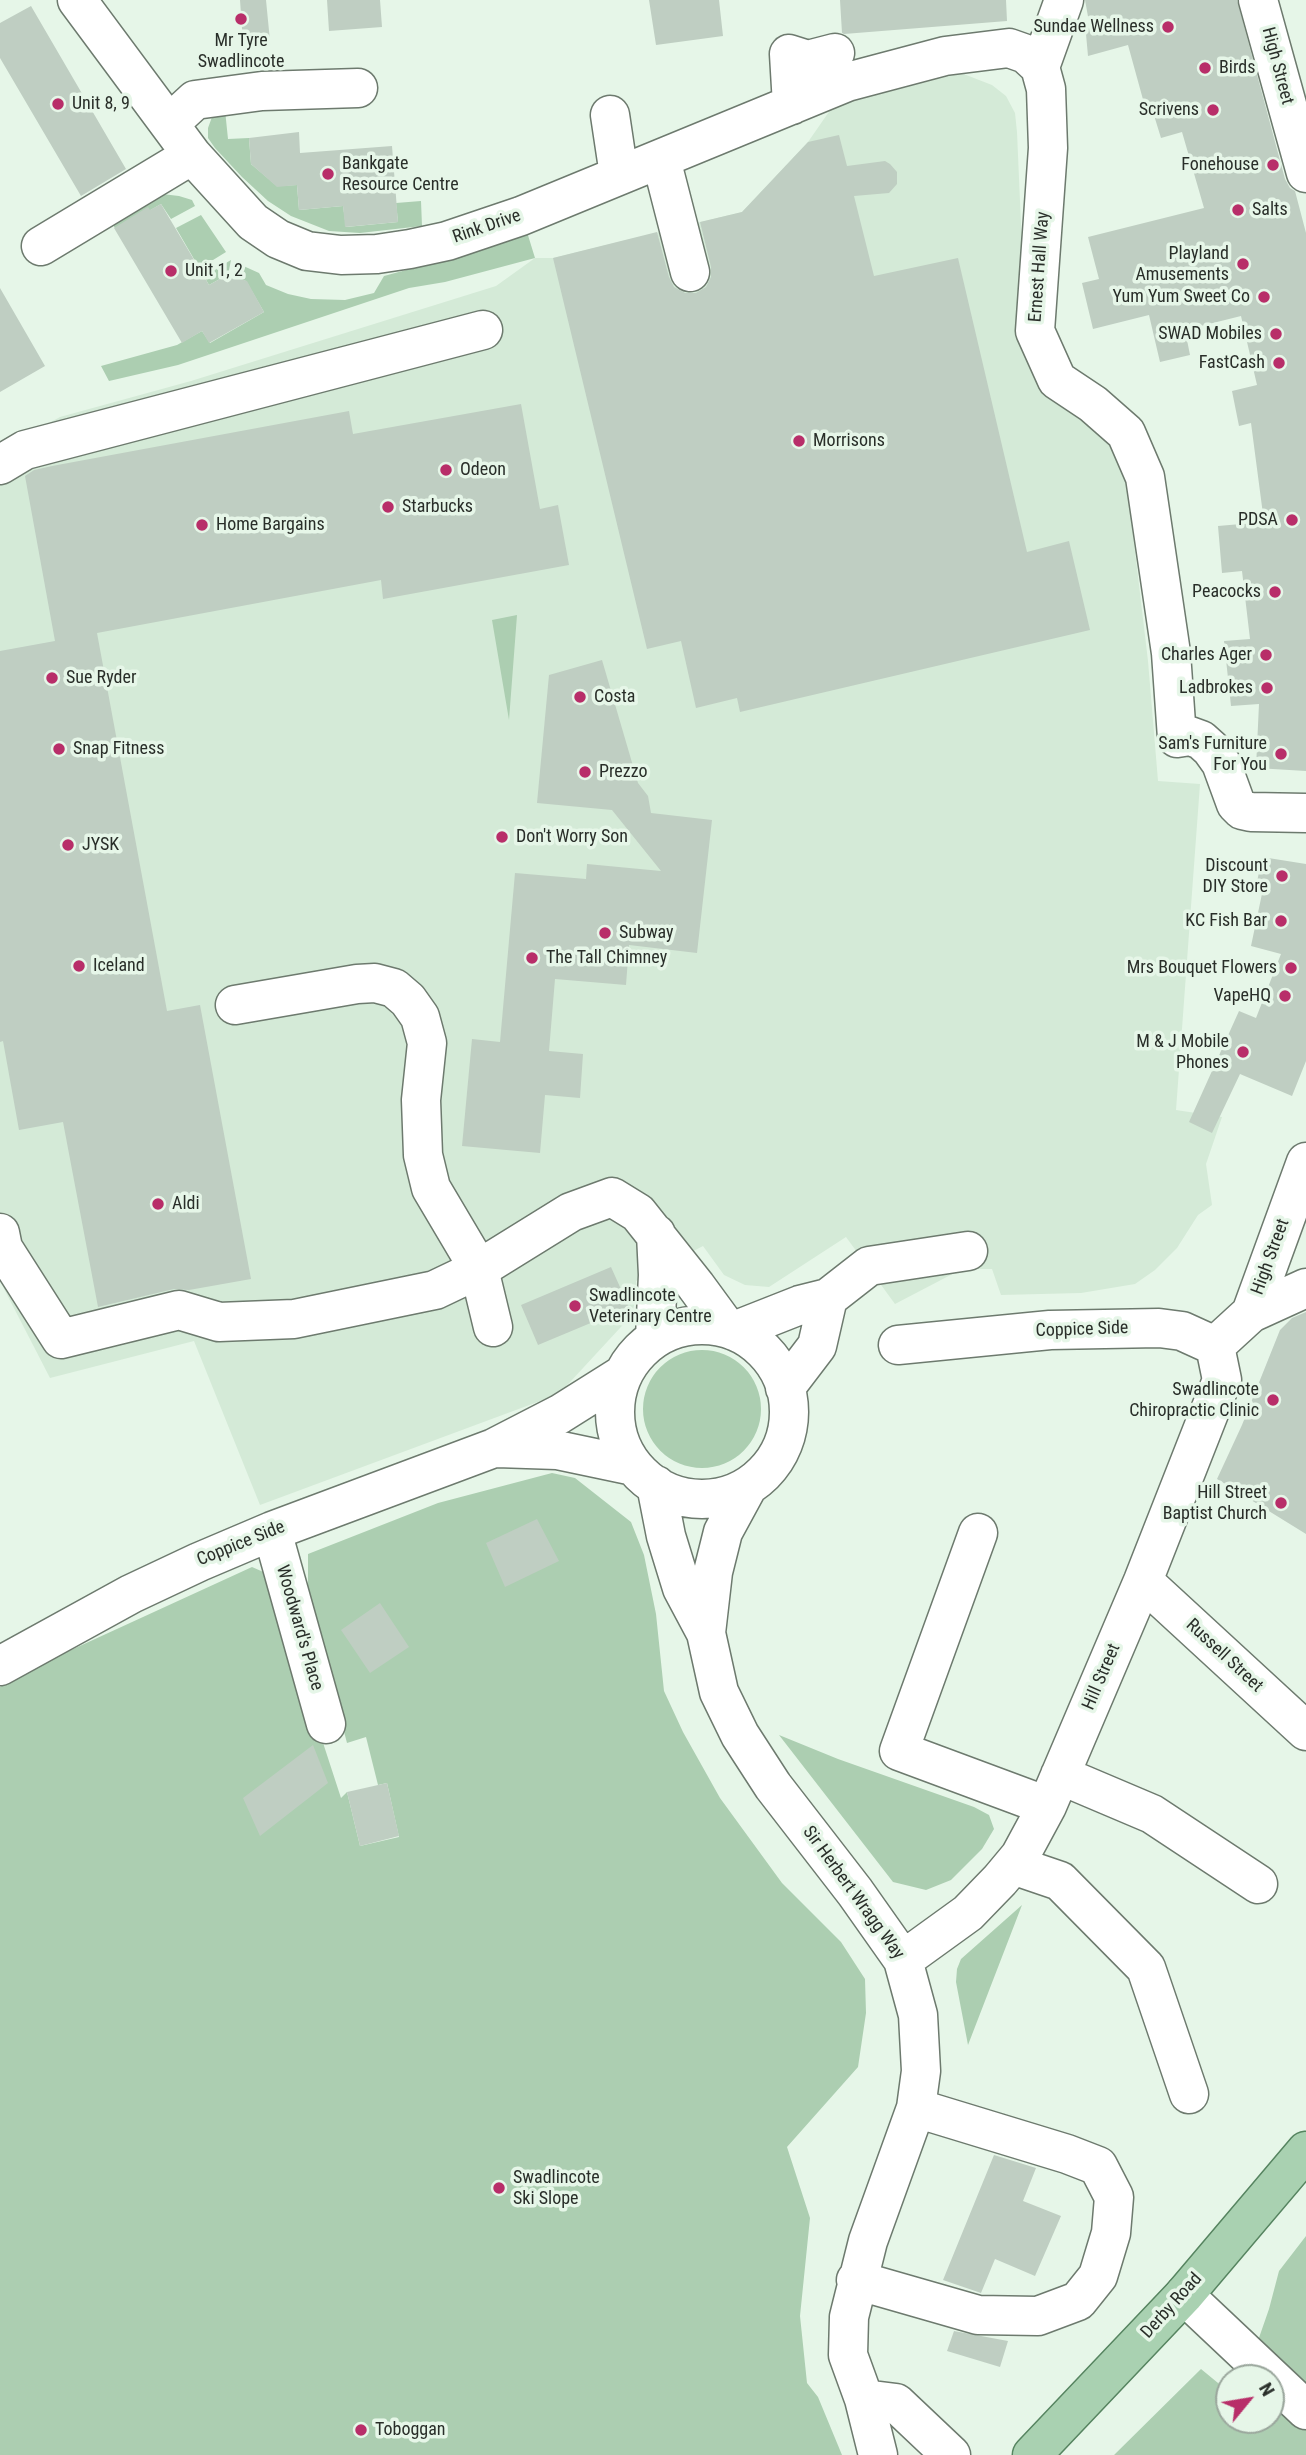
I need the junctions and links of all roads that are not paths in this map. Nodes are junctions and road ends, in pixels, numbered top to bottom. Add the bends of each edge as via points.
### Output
1 (77, 0) edge
2 (1064, 0) edge
3 (1258, 0) edge
4 (835, 53) dead end
5 (1040, 67) junction
6 (358, 88) dead end
7 (792, 105) junction
8 (610, 116) dead end
9 (169, 124) junction
10 (192, 155) junction
11 (661, 159) junction
12 (1306, 173) edge
13 (619, 175) junction
14 (41, 246) dead end
15 (690, 272) dead end
16 (483, 330) dead end
17 (0, 465) edge
18 (1306, 813) edge
19 (235, 1005) dead end
20 (1306, 1163) edge
21 (0, 1233) edge
22 (656, 1234) junction
23 (968, 1251) dead end
24 (479, 1269) junction
25 (1306, 1287) edge
26 (828, 1298) junction
27 (1251, 1313) junction
28 (493, 1327) dead end
29 (730, 1329) junction
30 (655, 1338) junction
31 (898, 1345) dead end
32 (1215, 1346) junction
33 (622, 1375) junction
34 (785, 1388) junction
35 (494, 1448) junction
36 (645, 1476) junction
37 (748, 1486) junction
38 (272, 1531) junction
39 (978, 1532) dead end
40 (1143, 1581) junction
41 (706, 1633) junction
42 (0, 1666) edge
43 (326, 1724) dead end
44 (1306, 1731) edge
45 (1054, 1790) junction
46 (1013, 1865) junction
47 (1258, 1884) dead end
48 (903, 1960) junction
49 (1189, 2094) dead end
50 (916, 2108) junction
51 (1306, 2151) edge
52 (856, 2280) junction
53 (1184, 2295) junction
54 (864, 2399) junction
55 (1306, 2410) edge
56 (878, 2455) edge
57 (951, 2455) edge
58 (1032, 2455) edge

1 - 9 street, Rink Drive
2 - 5 street
3 - 12 street, High Street
4 - 7 street via 808,60 789,54
5 - 7 street, Rink Drive via 1026,54 1009,48 984,50 847,82
5 - 18 street, Ernest Hall Way via 1046,89 1048,148 1035,331 1057,380 1126,433 1145,477 1171,653 1177,738 1189,736 1211,749 1242,810
6 - 9 street via 262,91 195,100
7 - 11 street, Rink Drive
8 - 13 street
9 - 10 street, Rink Drive
10 - 13 street, Rink Drive via 253,222 278,239 307,251 341,255 410,250 444,231 521,216
10 - 14 street
11 - 13 street, Rink Drive
11 - 15 street
16 - 17 street via 24,450
19 - 24 street via 357,984 394,988 408,1000 420,1017 427,1044 422,1141 431,1188
20 - 27 street, High Street
21 - 24 street via 3,1248 61,1339 179,1310 219,1322 294,1319 435,1290
22 - 24 street via 638,1213 612,1197 571,1213
22 - 29 street
22 - 30 street
23 - 26 street via 869,1266
24 - 28 street
25 - 27 street
26 - 29 street
26 - 34 street via 817,1346
27 - 32 street
29 - 30 street via 695,1324
29 - 34 street via 762,1349
30 - 33 street via 639,1350
31 - 32 street, Coppice Side via 1050,1330 1159,1328 1182,1331
32 - 40 street, Hill Street via 1222,1380
33 - 35 street, Coppice Side
33 - 36 street via 615,1423 619,1440
34 - 37 street via 789,1413 779,1452
35 - 36 street, Coppice Side via 557,1450
35 - 38 street, Coppice Side
36 - 37 street via 677,1496 708,1499
36 - 41 street, Sir Herbert Wragg Way via 682,1588
37 - 41 street, Sir Herbert Wragg Way via 723,1532
38 - 42 street, Coppice Side via 131,1594
38 - 43 street, Woodward's Place
39 - 45 street via 899,1751
40 - 44 street, Russell Street
40 - 45 street, Hill Street
41 - 48 street, Sir Herbert Wragg Way via 719,1692 740,1735
45 - 46 street, Hill Street
45 - 47 street via 1152,1814
46 - 48 street, Hill Street via 968,1913
46 - 49 street via 1060,1881 1146,1968
48 - 50 street, Sir Herbert Wragg Way via 918,2015 921,2071
50 - 52 street, Sir Herbert Wragg Way
50 - 52 street via 1098,2166 1114,2196 1111,2234 1098,2276 1078,2301 1038,2316 978,2315
51 - 53 main road, Derby Road
52 - 54 street, Sir Herbert Wragg Way via 848,2355
53 - 55 street
53 - 58 main road, Derby Road
54 - 56 street, Sir Herbert Wragg Way
54 - 57 street via 895,2403

